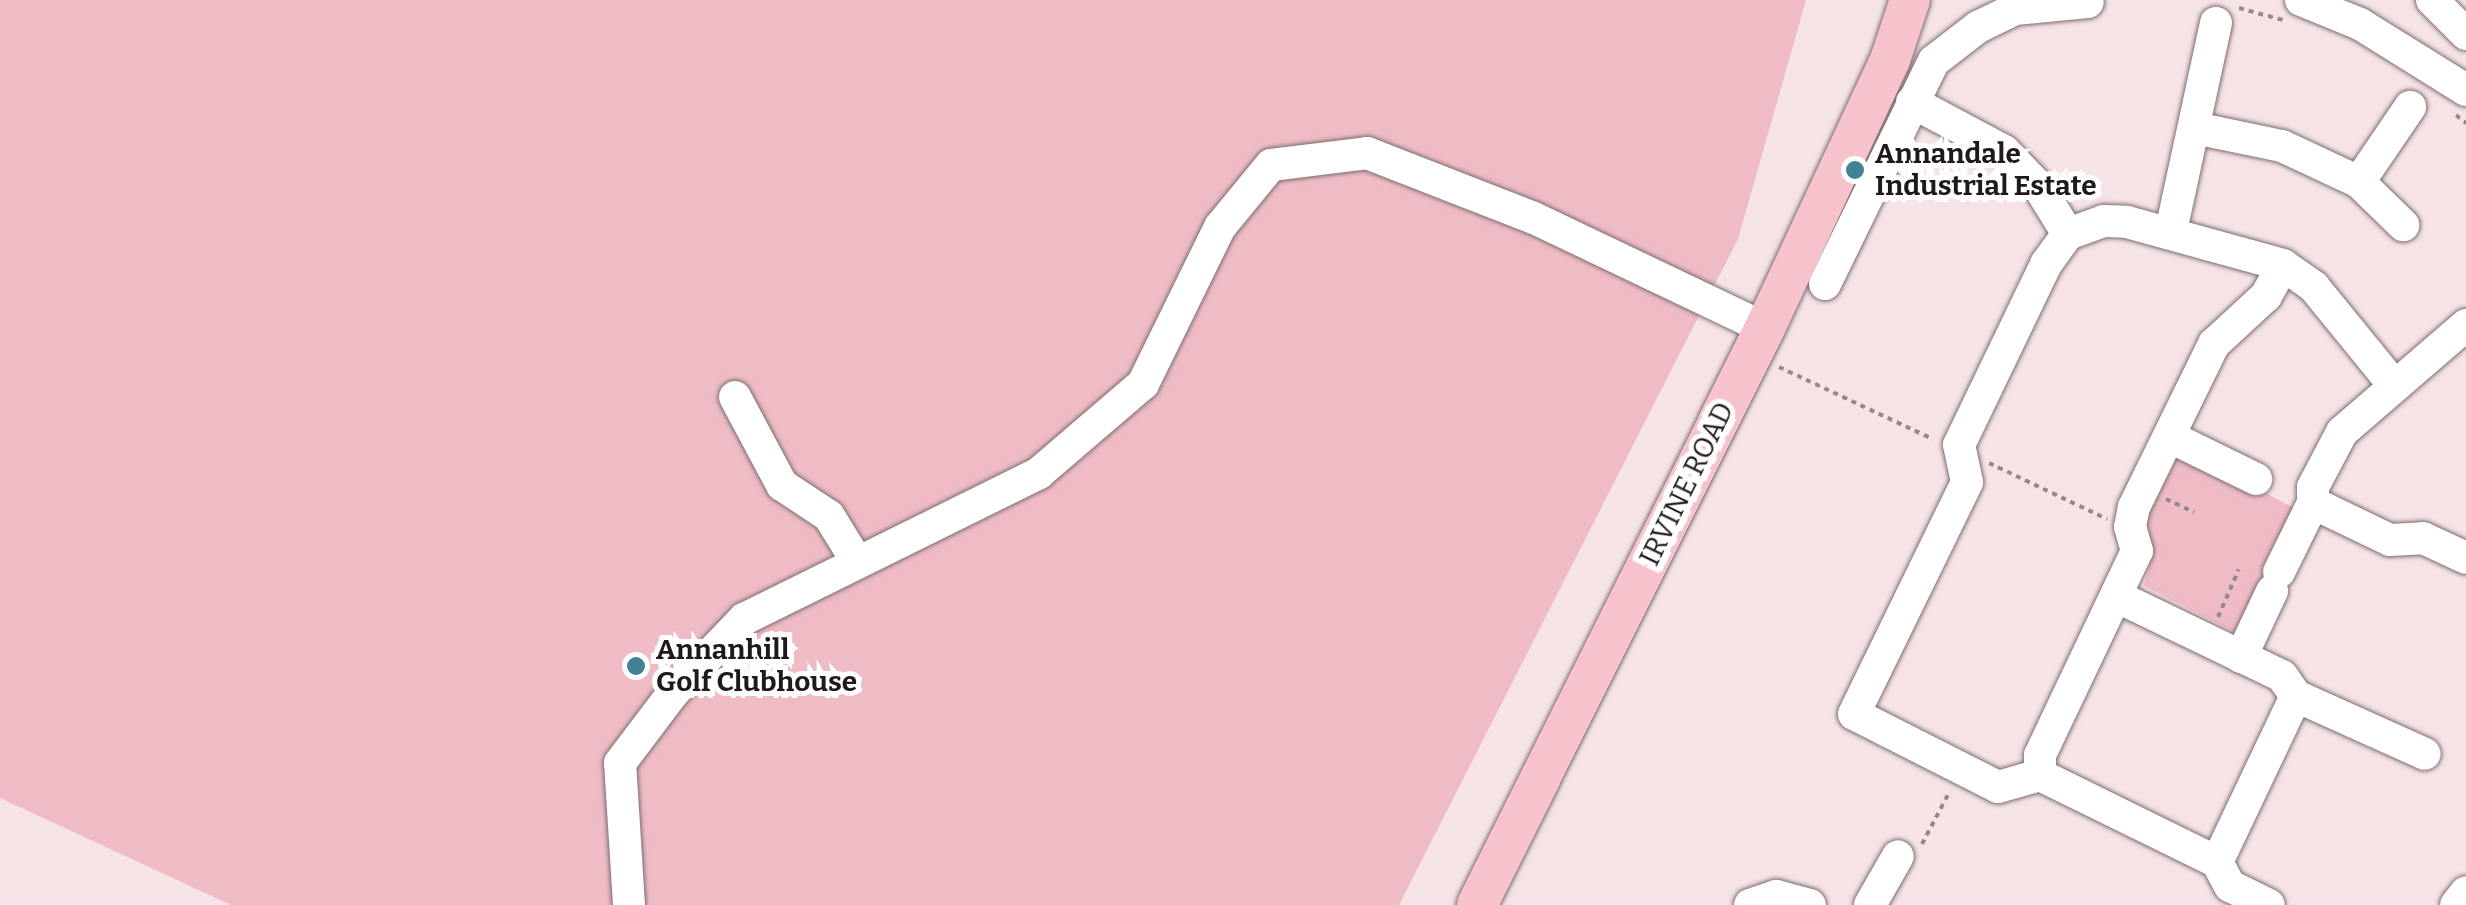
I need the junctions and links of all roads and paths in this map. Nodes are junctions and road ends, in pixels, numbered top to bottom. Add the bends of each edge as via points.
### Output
1 (1910, 0) edge
2 (1943, 0) edge
3 (2432, 0) edge
4 (2088, 2) edge
5 (2296, 11) edge
6 (2364, 12) edge
7 (2227, 15) joint
8 (2466, 34) edge
9 (1890, 60) junction
10 (1912, 102) junction
11 (2460, 102) edge
12 (2410, 107) dead end
13 (2466, 123) edge
14 (2195, 128) junction
15 (2360, 182) junction
16 (2403, 225) dead end
17 (2171, 231) junction
18 (2068, 234) junction
19 (2283, 265) junction
20 (1825, 284) dead end
21 (2466, 325) edge
22 (1758, 341) junction
23 (2394, 385) junction
24 (735, 397) dead end
25 (2170, 437) junction
26 (1962, 456) junction
27 (2256, 478) dead end
28 (2313, 503) junction
29 (2130, 527) junction
30 (2466, 558) edge
31 (856, 560) junction
32 (2239, 569) dead end
33 (2120, 598) junction
34 (2208, 639) junction
35 (2241, 657) junction
36 (2296, 696) junction
37 (2424, 754) dead end
38 (1962, 770) junction
39 (2040, 775) junction
40 (1898, 856) joint
41 (2216, 862) junction
42 (2466, 892) edge
43 (629, 905) edge
44 (1477, 905) edge
45 (1750, 905) edge
46 (1810, 905) edge
47 (1870, 905) edge
48 (2269, 905) edge
49 (2456, 905) edge

1 - 9 main road
2 - 9 main road
3 - 8 street
4 - 10 street via 2015,9 1978,27 1934,60
5 - 6 street
5 - 7 path
6 - 11 street
7 - 14 street
9 - 22 main road, IRVINE ROAD
10 - 18 street via 2004,150 2038,186
10 - 20 street
11 - 13 path
12 - 15 street
14 - 15 street via 2282,146
14 - 17 street
15 - 16 street
17 - 18 street via 2104,221
17 - 19 street
18 - 26 street via 2046,264
19 - 23 street via 2314,287
19 - 25 street via 2266,296 2214,344
21 - 23 street
22 - 26 path via 1873,415
22 - 31 street via 1534,218 1367,153 1271,165 1220,227 1143,384 1039,473
22 - 44 main road, IRVINE ROAD
23 - 28 street via 2342,432 2313,486
24 - 31 street via 782,485 830,516
25 - 27 street
25 - 29 street
26 - 29 path
26 - 38 street via 1967,482 1854,714
28 - 30 street via 2390,540 2423,538
28 - 35 street
29 - 33 street via 2137,551
31 - 43 street via 744,619 672,693 620,763
32 - 34 path
33 - 34 street
33 - 39 street via 2040,756
34 - 35 street
35 - 36 street via 2282,676
36 - 37 street via 2396,722
36 - 41 street
38 - 39 street via 1998,787
38 - 40 path via 1914,860
39 - 41 street
40 - 47 street
41 - 48 street via 2230,886
42 - 49 street
45 - 46 street via 1776,896

